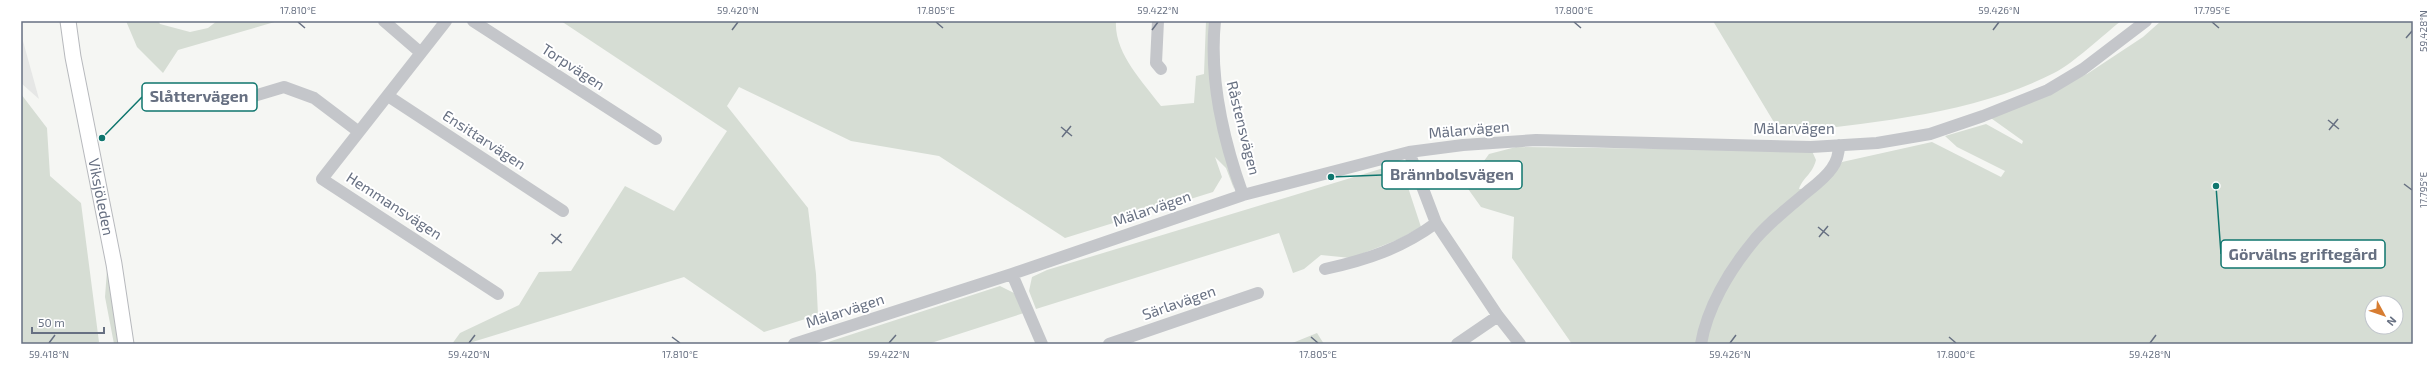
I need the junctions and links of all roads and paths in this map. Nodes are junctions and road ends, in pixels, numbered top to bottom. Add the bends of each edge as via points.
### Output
1 (68, 21) edge
2 (384, 21) edge
3 (446, 21) edge
4 (473, 21) edge
5 (1158, 21) edge
6 (1215, 21) edge
7 (2146, 21) edge
8 (421, 53) junction
9 (1161, 69) dead end
10 (388, 96) junction
11 (237, 101) dead end
12 (359, 132) junction
13 (656, 139) dead end
14 (1838, 145) junction
15 (1409, 152) junction
16 (1243, 195) junction
17 (563, 211) dead end
18 (1436, 223) junction
19 (1325, 269) dead end
20 (1012, 274) junction
21 (1258, 293) dead end
22 (498, 294) dead end
23 (118, 302) junction
24 (1498, 316) junction
25 (126, 344) edge
26 (135, 344) edge
27 (794, 344) edge
28 (1042, 344) edge
29 (1110, 344) edge
30 (1457, 344) edge
31 (1520, 344) edge
32 (1701, 344) edge

1 - 23 main road, Viksjöleden via 114,264
2 - 8 street
3 - 8 street, Hemmansvägen
4 - 13 street, Torpvägen
5 - 9 street via 1156,63
6 - 16 street, Råstensvägen via 1215,86 1220,116
7 - 14 street, Mälarvägen via 2083,69 2048,90 2000,110 1930,134 1877,143
8 - 10 street, Hemmansvägen
10 - 12 street, Hemmansvägen
10 - 17 street, Ensittarvägen
11 - 12 street via 284,87 314,98
12 - 22 street, Hemmansvägen via 322,179
14 - 15 street, Mälarvägen via 1810,147 1536,140
14 - 32 street via 1839,153 1829,173 1752,242 1730,273 1713,306
15 - 16 street, Mälarvägen
15 - 18 street
16 - 20 street, Mälarvägen
18 - 19 street via 1416,237 1381,255
18 - 24 street
20 - 27 street, Mälarvägen
20 - 28 street
21 - 29 street, Särlavägen
23 - 25 main road, Viksjöleden
23 - 26 main road, Viksjöleden
24 - 30 street
24 - 31 street

